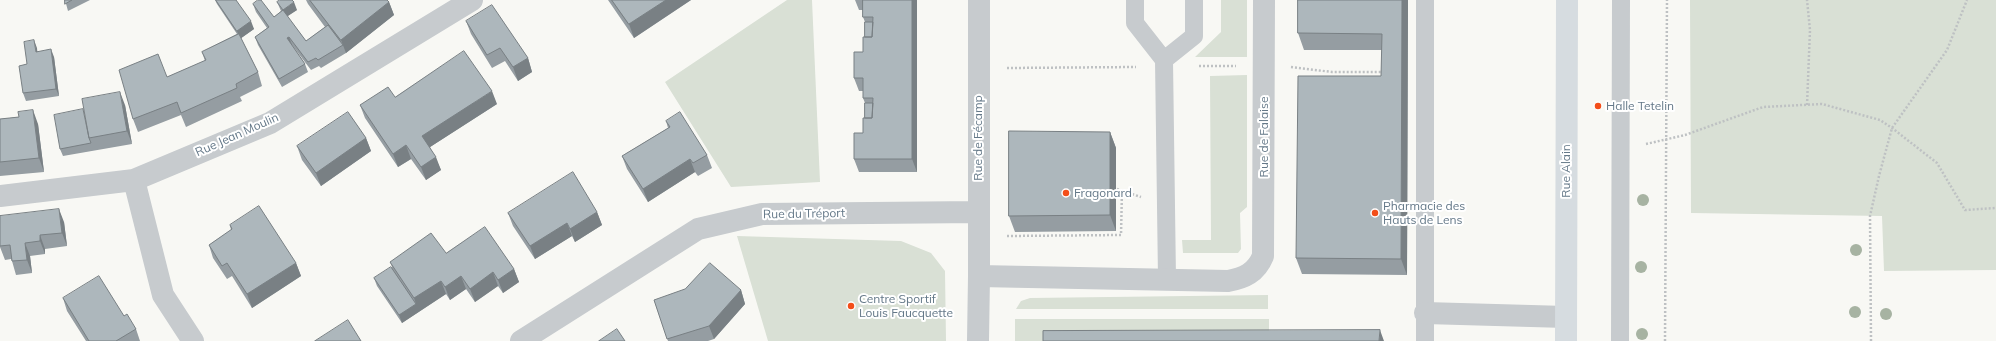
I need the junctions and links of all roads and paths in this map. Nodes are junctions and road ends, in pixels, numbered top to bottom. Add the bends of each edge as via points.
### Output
1 (472, 0) edge
2 (979, 0) edge
3 (1135, 0) edge
4 (1194, 0) edge
5 (1264, 0) edge
6 (1426, 0) edge
7 (1567, 0) edge
8 (1621, 0) edge
9 (1667, 0) edge
10 (1807, 0) edge
11 (1967, 0) edge
12 (1164, 60) junction
13 (1807, 105) junction
14 (1892, 128) junction
15 (1665, 139) junction
16 (1620, 150) junction
17 (134, 180) junction
18 (1122, 190) dead end
19 (0, 196) edge
20 (1996, 208) edge
21 (978, 212) junction
22 (1002, 236) dead end
23 (979, 276) junction
24 (1167, 279) junction
25 (1425, 313) junction
26 (1566, 317) junction
27 (193, 341) edge
28 (521, 341) edge
29 (978, 341) edge
30 (1425, 341) edge
31 (1566, 341) edge
32 (1620, 341) edge
33 (1665, 341) edge
34 (1871, 341) edge

1 - 17 street, Rue Jean Moulin via 270,123
2 - 21 street, Rue de Fécamp
3 - 12 lane via 1135,23
4 - 12 lane via 1194,36
5 - 24 street, Rue de Falaise via 1263,256 1259,265 1243,278 1228,281
6 - 25 lane
7 - 26 street, Rue Alain
8 - 16 lane
9 - 15 path
10 - 13 path via 1810,30
11 - 14 path via 1947,50
12 - 24 lane
13 - 14 path via 1822,104 1880,120
13 - 15 path via 1763,107 1685,135
14 - 20 path via 1937,162 1965,210
14 - 34 path via 1870,216
15 - 16 path
15 - 33 path
16 - 32 lane
17 - 19 street, Rue Jean Moulin
17 - 27 street via 163,295
18 - 22 path via 1121,235
21 - 23 street, Rue de Fécamp
21 - 28 street, Rue du Tréport via 762,214 698,229
23 - 24 street
23 - 29 street, Rue de Fécamp
25 - 26 street
25 - 30 lane
26 - 31 street, Rue Alain

